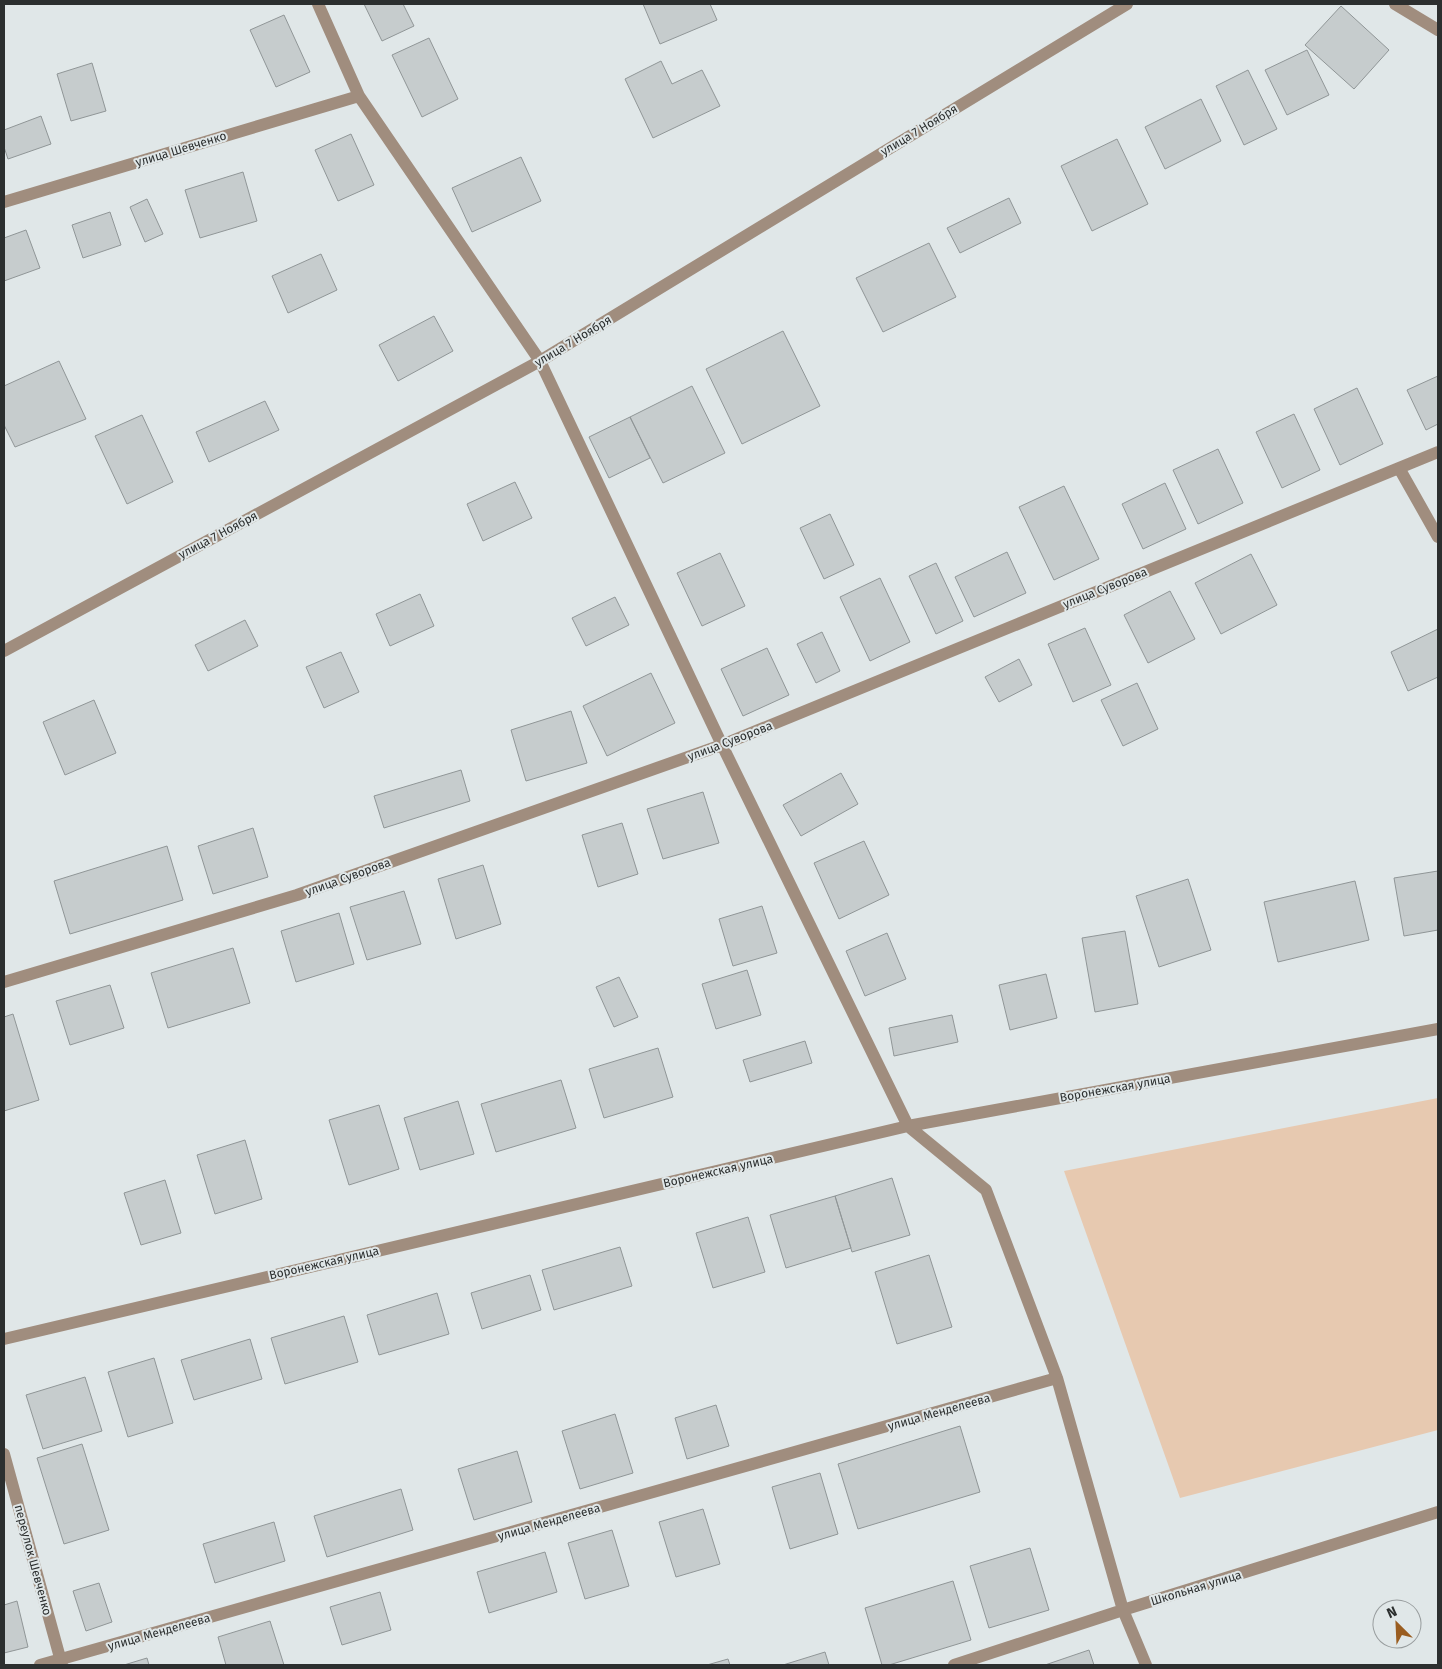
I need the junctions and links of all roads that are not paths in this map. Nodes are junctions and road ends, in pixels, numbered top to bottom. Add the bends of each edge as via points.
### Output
1 (318, 4) edge
2 (1127, 4) edge
3 (1396, 4) edge
4 (1438, 30) edge
5 (359, 96) junction
6 (4, 202) edge
7 (540, 361) junction
8 (1438, 452) edge
9 (1398, 468) junction
10 (1438, 537) edge
11 (4, 650) edge
12 (722, 745) junction
13 (4, 982) edge
14 (1438, 1030) edge
15 (908, 1126) junction
16 (4, 1339) edge
17 (1058, 1378) junction
18 (4, 1454) edge
19 (1438, 1512) edge
20 (1123, 1610) junction
21 (61, 1663) edge
22 (40, 1665) edge
23 (954, 1665) edge
24 (1146, 1665) edge

1 - 5 street
2 - 7 street, улица 7 Ноября
3 - 4 street
5 - 6 street, улица Шевченко
5 - 7 street
7 - 11 street, улица 7 Ноября
7 - 12 street
8 - 9 street, улица Суворова
9 - 10 street
9 - 12 street, улица Суворова
12 - 13 street, улица Суворова via 297,895
12 - 15 street
14 - 15 street, Воронежская улица
15 - 16 street, Воронежская улица
15 - 17 street via 986,1190
17 - 20 street
17 - 21 street, улица Менделеева
18 - 21 street, переулок Шевченко
19 - 20 street, Школьная улица
20 - 23 street, Школьная улица
20 - 24 street
21 - 22 street, улица Менделеева

